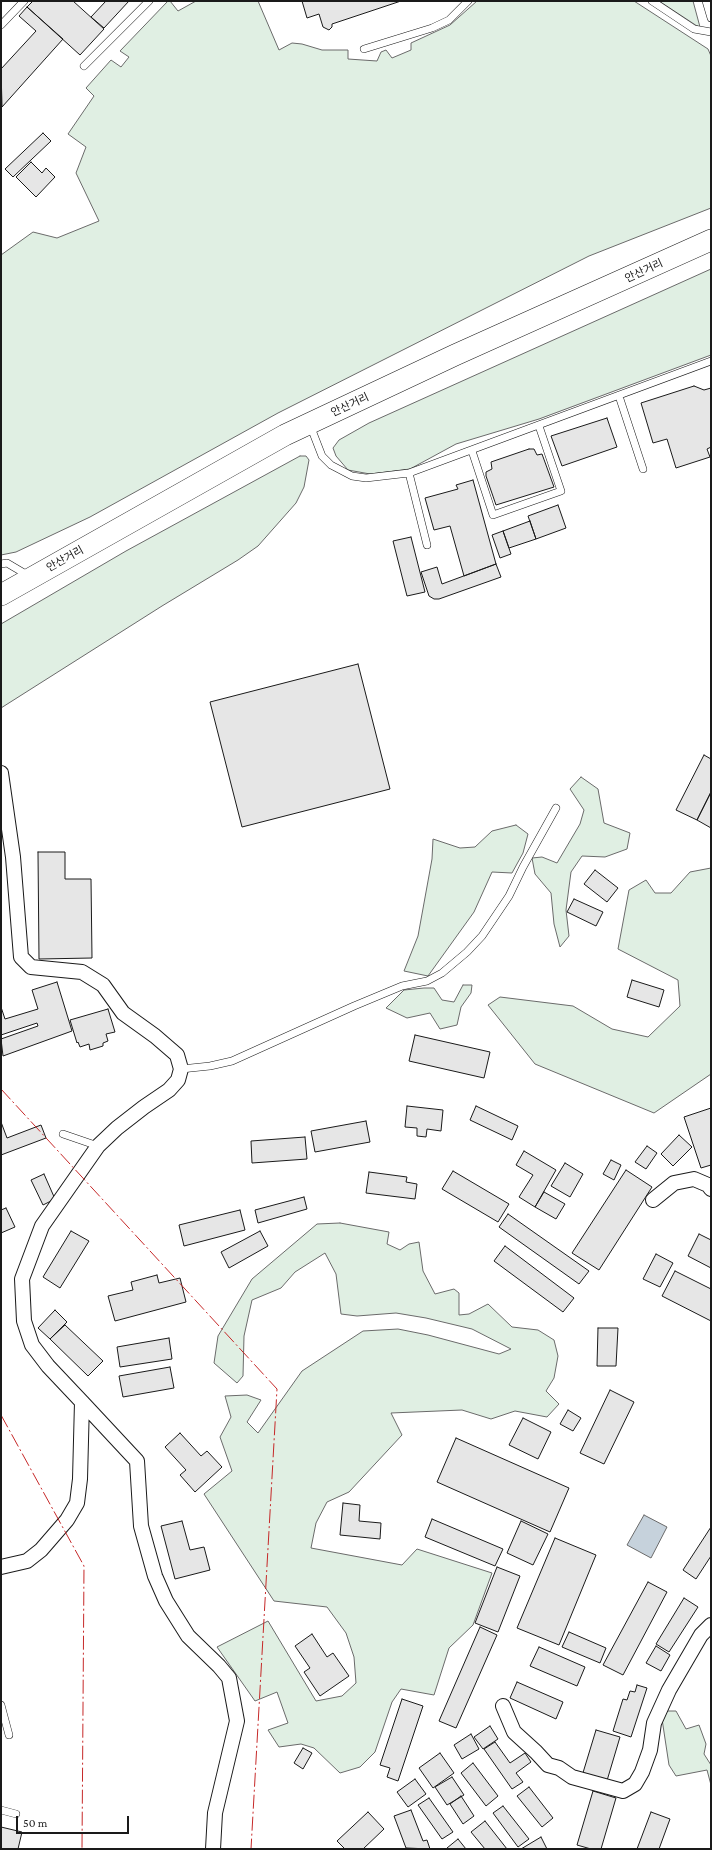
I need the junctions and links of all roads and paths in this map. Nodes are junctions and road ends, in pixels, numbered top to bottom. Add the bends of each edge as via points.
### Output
1 (24, 1) edge
2 (149, 1) edge
3 (468, 1) edge
4 (652, 1) edge
5 (706, 1) edge
6 (711, 18) edge
7 (1, 25) edge
8 (711, 32) edge
9 (364, 49) dead end
10 (84, 66) dead end
11 (711, 240) edge
12 (711, 361) edge
13 (619, 396) junction
14 (310, 424) junction
15 (539, 426) junction
16 (472, 451) junction
17 (643, 469) dead end
18 (409, 473) junction
19 (427, 545) dead end
20 (1, 564) edge
21 (32, 577) junction
22 (1, 595) edge
23 (1, 773) edge
24 (556, 808) dead end
25 (181, 1069) junction
26 (63, 1134) dead end
27 (98, 1146) junction
28 (711, 1189) edge
29 (653, 1200) dead end
30 (82, 1402) junction
31 (1, 1568) edge
32 (711, 1625) edge
33 (1, 1705) edge
34 (503, 1706) dead end
35 (9, 1735) dead end
36 (1, 1810) edge
37 (16, 1814) dead end
38 (213, 1849) edge

1 - 7 lane
2 - 10 lane
3 - 9 lane via 449,20 432,28
4 - 8 lane via 694,30
5 - 6 lane
11 - 14 main road, 안산거리 via 455,355
12 - 13 lane
13 - 15 lane
13 - 17 lane
14 - 18 lane via 322,456 331,465 352,476 366,478
14 - 21 main road, 안산거리 via 285,435
15 - 16 lane
15 - 16 lane via 561,491 493,515
16 - 18 lane
18 - 19 lane
20 - 21 lane via 7,563
21 - 22 main road, 안산거리
23 - 25 street via 13,858 21,957 31,967 82,972 102,985 123,1013 177,1055
24 - 25 lane via 509,896 487,929 467,952 442,973 427,981 402,986 232,1060 210,1066
25 - 27 street via 178,1080 169,1090 117,1128
26 - 27 lane
27 - 30 street via 42,1226 22,1279 24,1321 32,1345
28 - 29 street via 694,1179 674,1183
30 - 31 street via 77,1504 68,1520 41,1550 27,1561
30 - 38 street via 137,1461 140,1526 155,1576 166,1601 188,1636 229,1678 237,1721 215,1813
32 - 34 street via 701,1635 669,1690 654,1723 650,1750 642,1772 635,1784 623,1791 572,1777 559,1768 548,1765 514,1732
33 - 35 lane
36 - 37 lane

